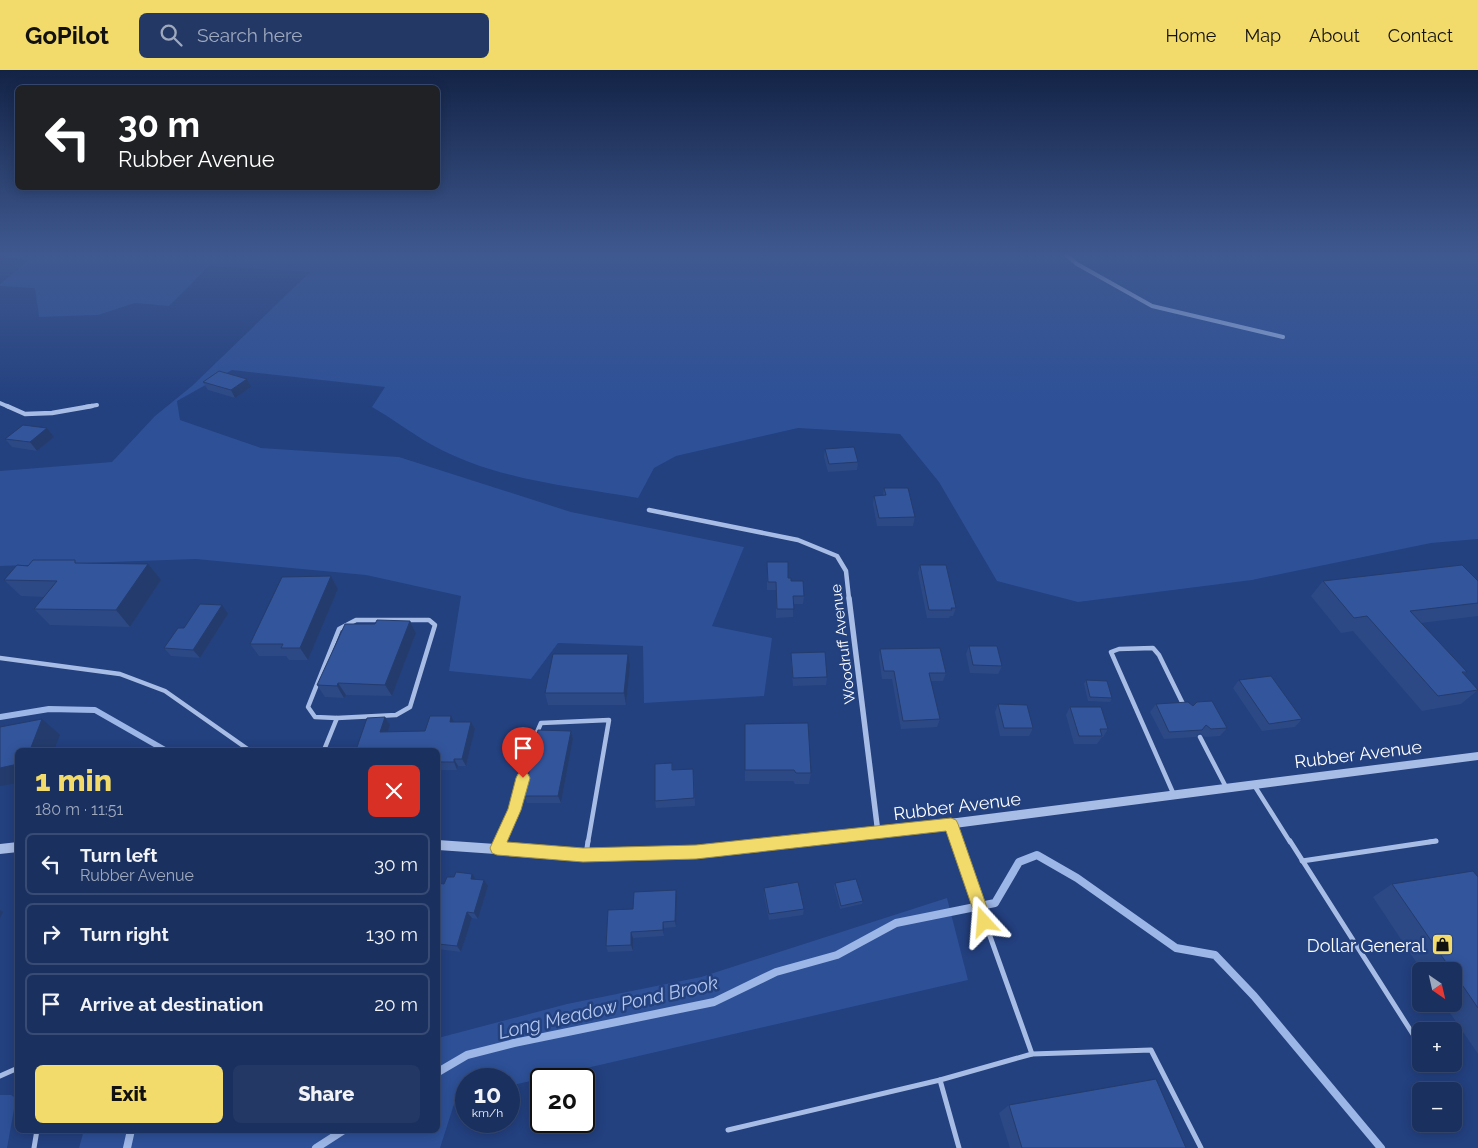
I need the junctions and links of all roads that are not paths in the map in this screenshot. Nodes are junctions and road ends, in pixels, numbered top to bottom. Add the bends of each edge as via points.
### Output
1 (0, 403) edge
2 (97, 405) dead end
3 (650, 510) dead end
4 (0, 658) edge
5 (1186, 710) edge
6 (336, 718) junction
7 (1200, 737) edge
8 (247, 748) edge
9 (325, 748) edge
10 (1478, 756) edge
11 (1254, 785) junction
12 (1227, 789) junction
13 (1174, 795) junction
14 (951, 824) junction
15 (878, 834) junction
16 (1436, 841) dead end
17 (440, 845) edge
18 (15, 847) edge
19 (497, 848) junction
20 (0, 849) edge
21 (586, 855) junction
22 (1302, 861) junction
23 (1412, 1034) edge
24 (1032, 1054) junction
25 (15, 1069) edge
26 (0, 1076) edge
27 (940, 1080) junction
28 (728, 1130) dead end
29 (36, 1133) edge
30 (34, 1148) edge
31 (959, 1148) edge
32 (1201, 1148) edge

1 - 2 street via 25,414
3 - 15 street, Woodruff Avenue via 798,540 836,556 846,571
4 - 8 lane via 120,674 165,691
5 - 13 lane via 1153,648 1111,652
6 - 6 lane via 396,715 410,707 435,625 428,620 356,620 339,629 308,707 315,717
6 - 9 lane
7 - 12 lane
10 - 11 street, Rubber Avenue
11 - 12 street, Rubber Avenue
11 - 22 lane
12 - 13 street, Rubber Avenue
13 - 14 street, Rubber Avenue
14 - 15 street, Rubber Avenue
14 - 24 lane
15 - 21 street, Rubber Avenue via 696,852
16 - 22 lane
17 - 19 street, Rubber Avenue
18 - 20 street
19 - 21 street, Rubber Avenue
19 - 21 lane via 514,810 531,746 541,723 609,720
22 - 23 lane
24 - 27 lane
24 - 32 lane via 1151,1050
25 - 26 lane
27 - 28 lane
27 - 31 lane
29 - 30 lane

